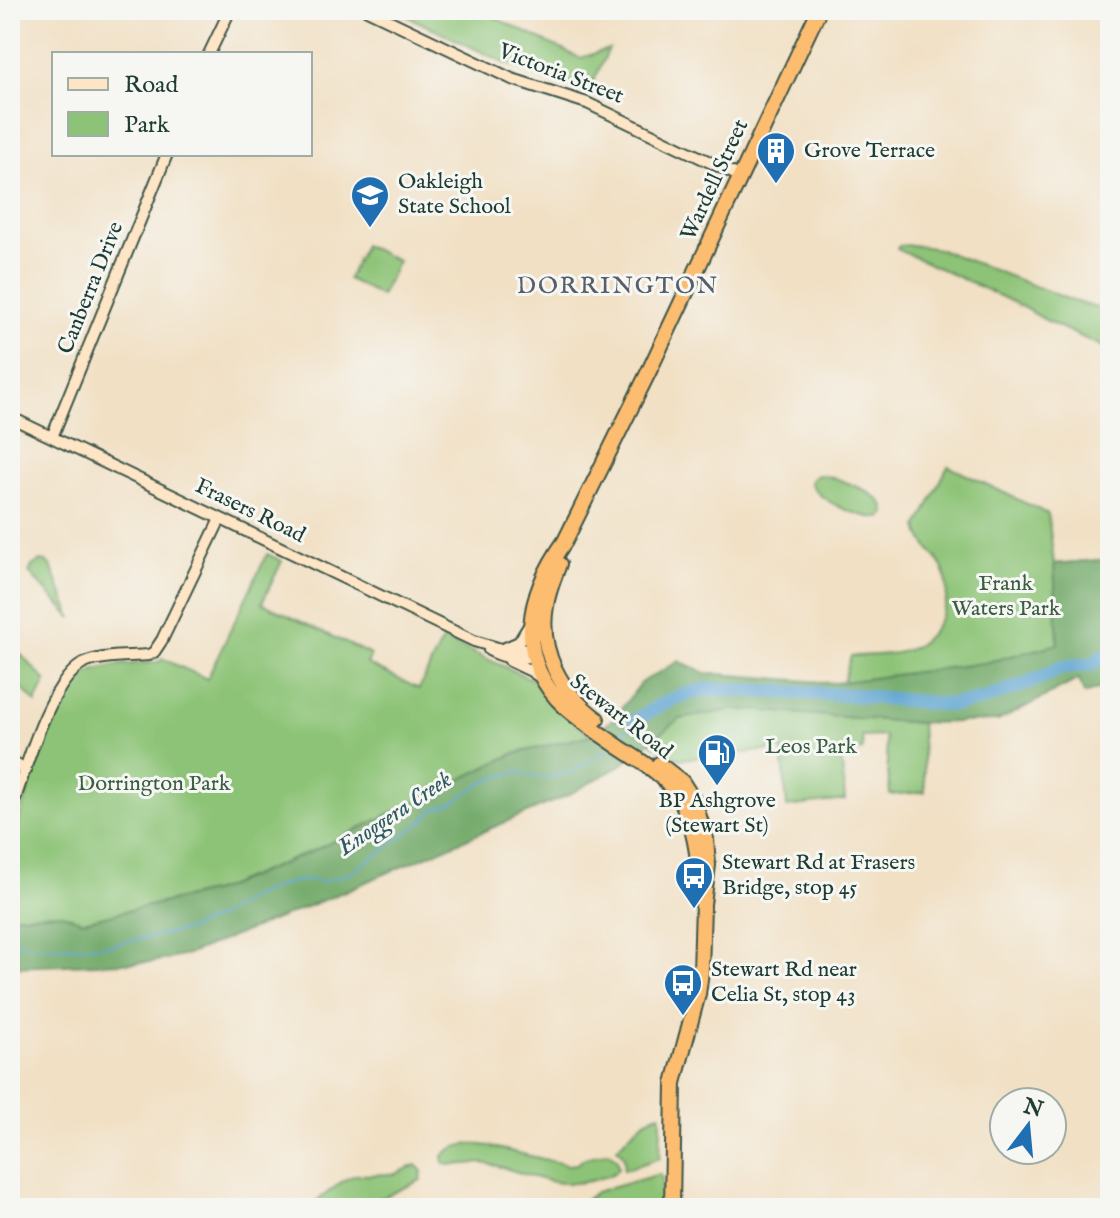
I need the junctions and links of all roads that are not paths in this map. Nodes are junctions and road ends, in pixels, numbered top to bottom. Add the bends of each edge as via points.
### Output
1 (230, 10) edge
2 (367, 10) edge
3 (819, 10) edge
4 (210, 52) edge
5 (166, 156) edge
6 (741, 177) junction
7 (10, 417) edge
8 (52, 437) junction
9 (220, 519) junction
10 (565, 541) junction
11 (531, 621) junction
12 (495, 651) junction
13 (538, 652) junction
14 (548, 685) junction
15 (592, 721) junction
16 (10, 760) edge
17 (26, 770) junction
18 (10, 814) edge
19 (672, 1208) edge

1 - 4 street
2 - 6 street, Victoria Street via 512,79 587,103
3 - 6 highway, Wardell Street
5 - 8 street, Canberra Drive
6 - 10 highway, Wardell Street
7 - 8 street, Frasers Road
8 - 9 street, Frasers Road
9 - 12 street, Frasers Road
9 - 17 street via 158,648 149,655 85,662 73,670 51,701
10 - 11 highway, Wardell Street via 540,584
10 - 13 highway, Wardell Street
11 - 12 street via 515,645
11 - 13 highway, Wardell Street
12 - 13 street, Frasers Road via 515,659
12 - 14 street
13 - 14 highway, Stewart Road
13 - 15 highway, Stewart Road
14 - 15 highway, Stewart Road via 565,706
15 - 19 highway, Stewart Road via 665,780 699,828 701,972 674,1083
16 - 17 street
17 - 18 street

